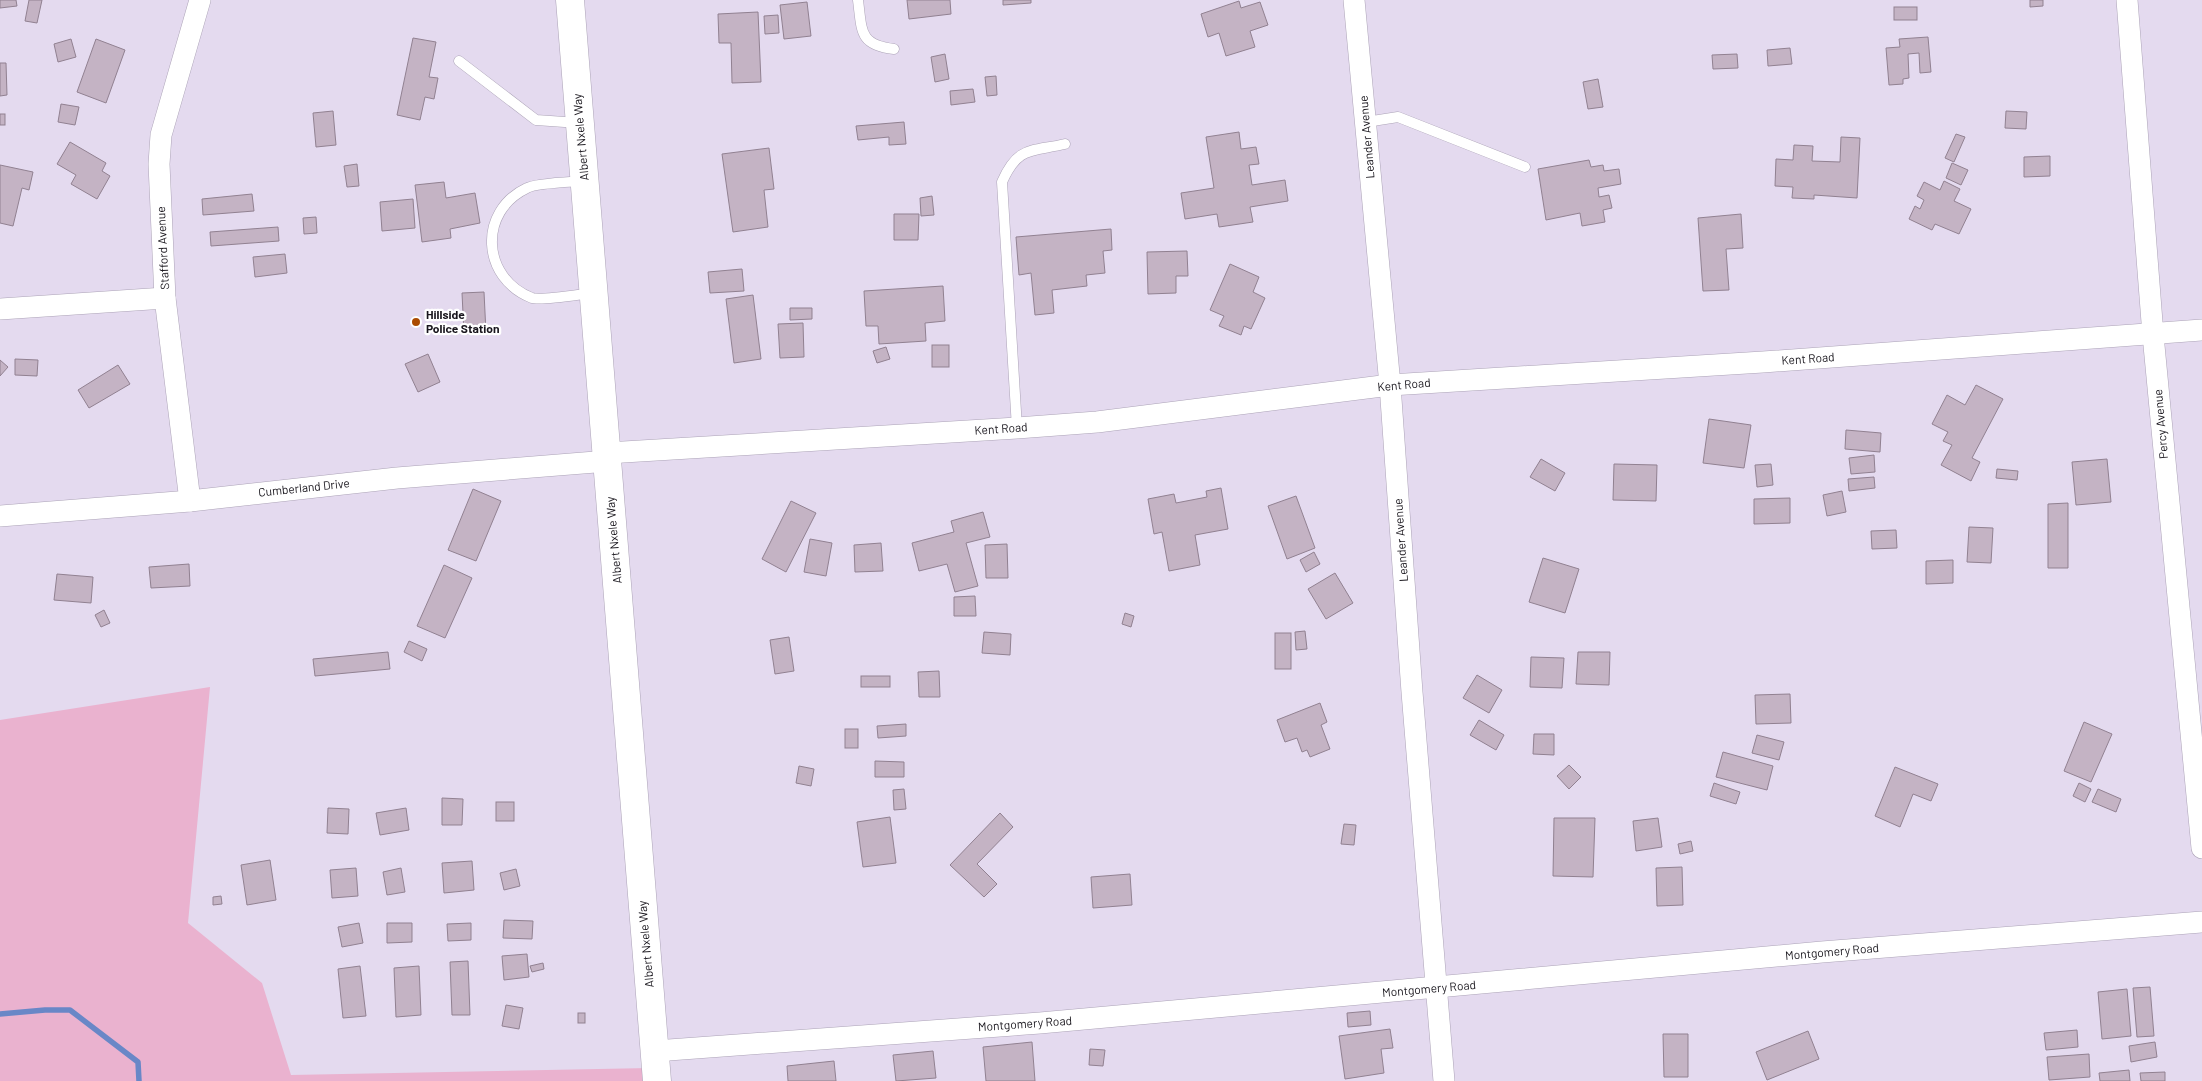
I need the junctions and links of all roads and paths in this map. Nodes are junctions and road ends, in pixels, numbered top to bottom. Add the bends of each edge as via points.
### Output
1 (200, 0) edge
2 (570, 0) edge
3 (858, 0) edge
4 (1354, 0) edge
5 (2126, 0) edge
6 (894, 49) dead end
7 (459, 61) dead end
8 (1366, 122) junction
9 (580, 123) junction
10 (1065, 144) dead end
11 (1524, 167) dead end
12 (584, 181) junction
13 (594, 293) junction
14 (165, 298) junction
15 (0, 309) edge
16 (2202, 330) edge
17 (2153, 334) junction
18 (1390, 386) junction
19 (1017, 428) junction
20 (607, 457) junction
21 (190, 501) junction
22 (0, 516) edge
23 (2202, 848) edge
24 (2202, 922) edge
25 (1436, 988) junction
26 (655, 1051) junction
27 (656, 1081) edge
28 (1444, 1081) edge

1 - 14 street, Stafford Avenue via 161,135 159,164
2 - 9 main road, Albert Nxele Way
3 - 6 lane via 861,29 868,41 878,47
4 - 8 street, Leander Avenue
5 - 17 street, Percy Avenue
7 - 9 lane via 536,120
8 - 11 lane via 1398,117
8 - 18 street, Leander Avenue
9 - 12 main road, Albert Nxele Way
10 - 19 lane via 1020,154 1009,166 1002,182
12 - 13 main road, Albert Nxele Way
12 - 13 lane via 527,187 495,219 492,245 494,264 509,284 534,299
13 - 20 main road, Albert Nxele Way
14 - 15 street
14 - 21 street, Stafford Avenue
16 - 17 street, Kent Road
17 - 18 street, Kent Road
17 - 23 street, Percy Avenue
18 - 19 street, Kent Road via 1097,422
18 - 25 street, Leander Avenue
19 - 20 street, Kent Road
20 - 21 street, Cumberland Drive
20 - 26 main road, Albert Nxele Way
21 - 22 street, Cumberland Drive
24 - 25 street, Montgomery Road via 1822,952
25 - 26 street, Montgomery Road via 1040,1023
25 - 28 street, Leander Avenue
26 - 27 main road, Albert Nxele Way

